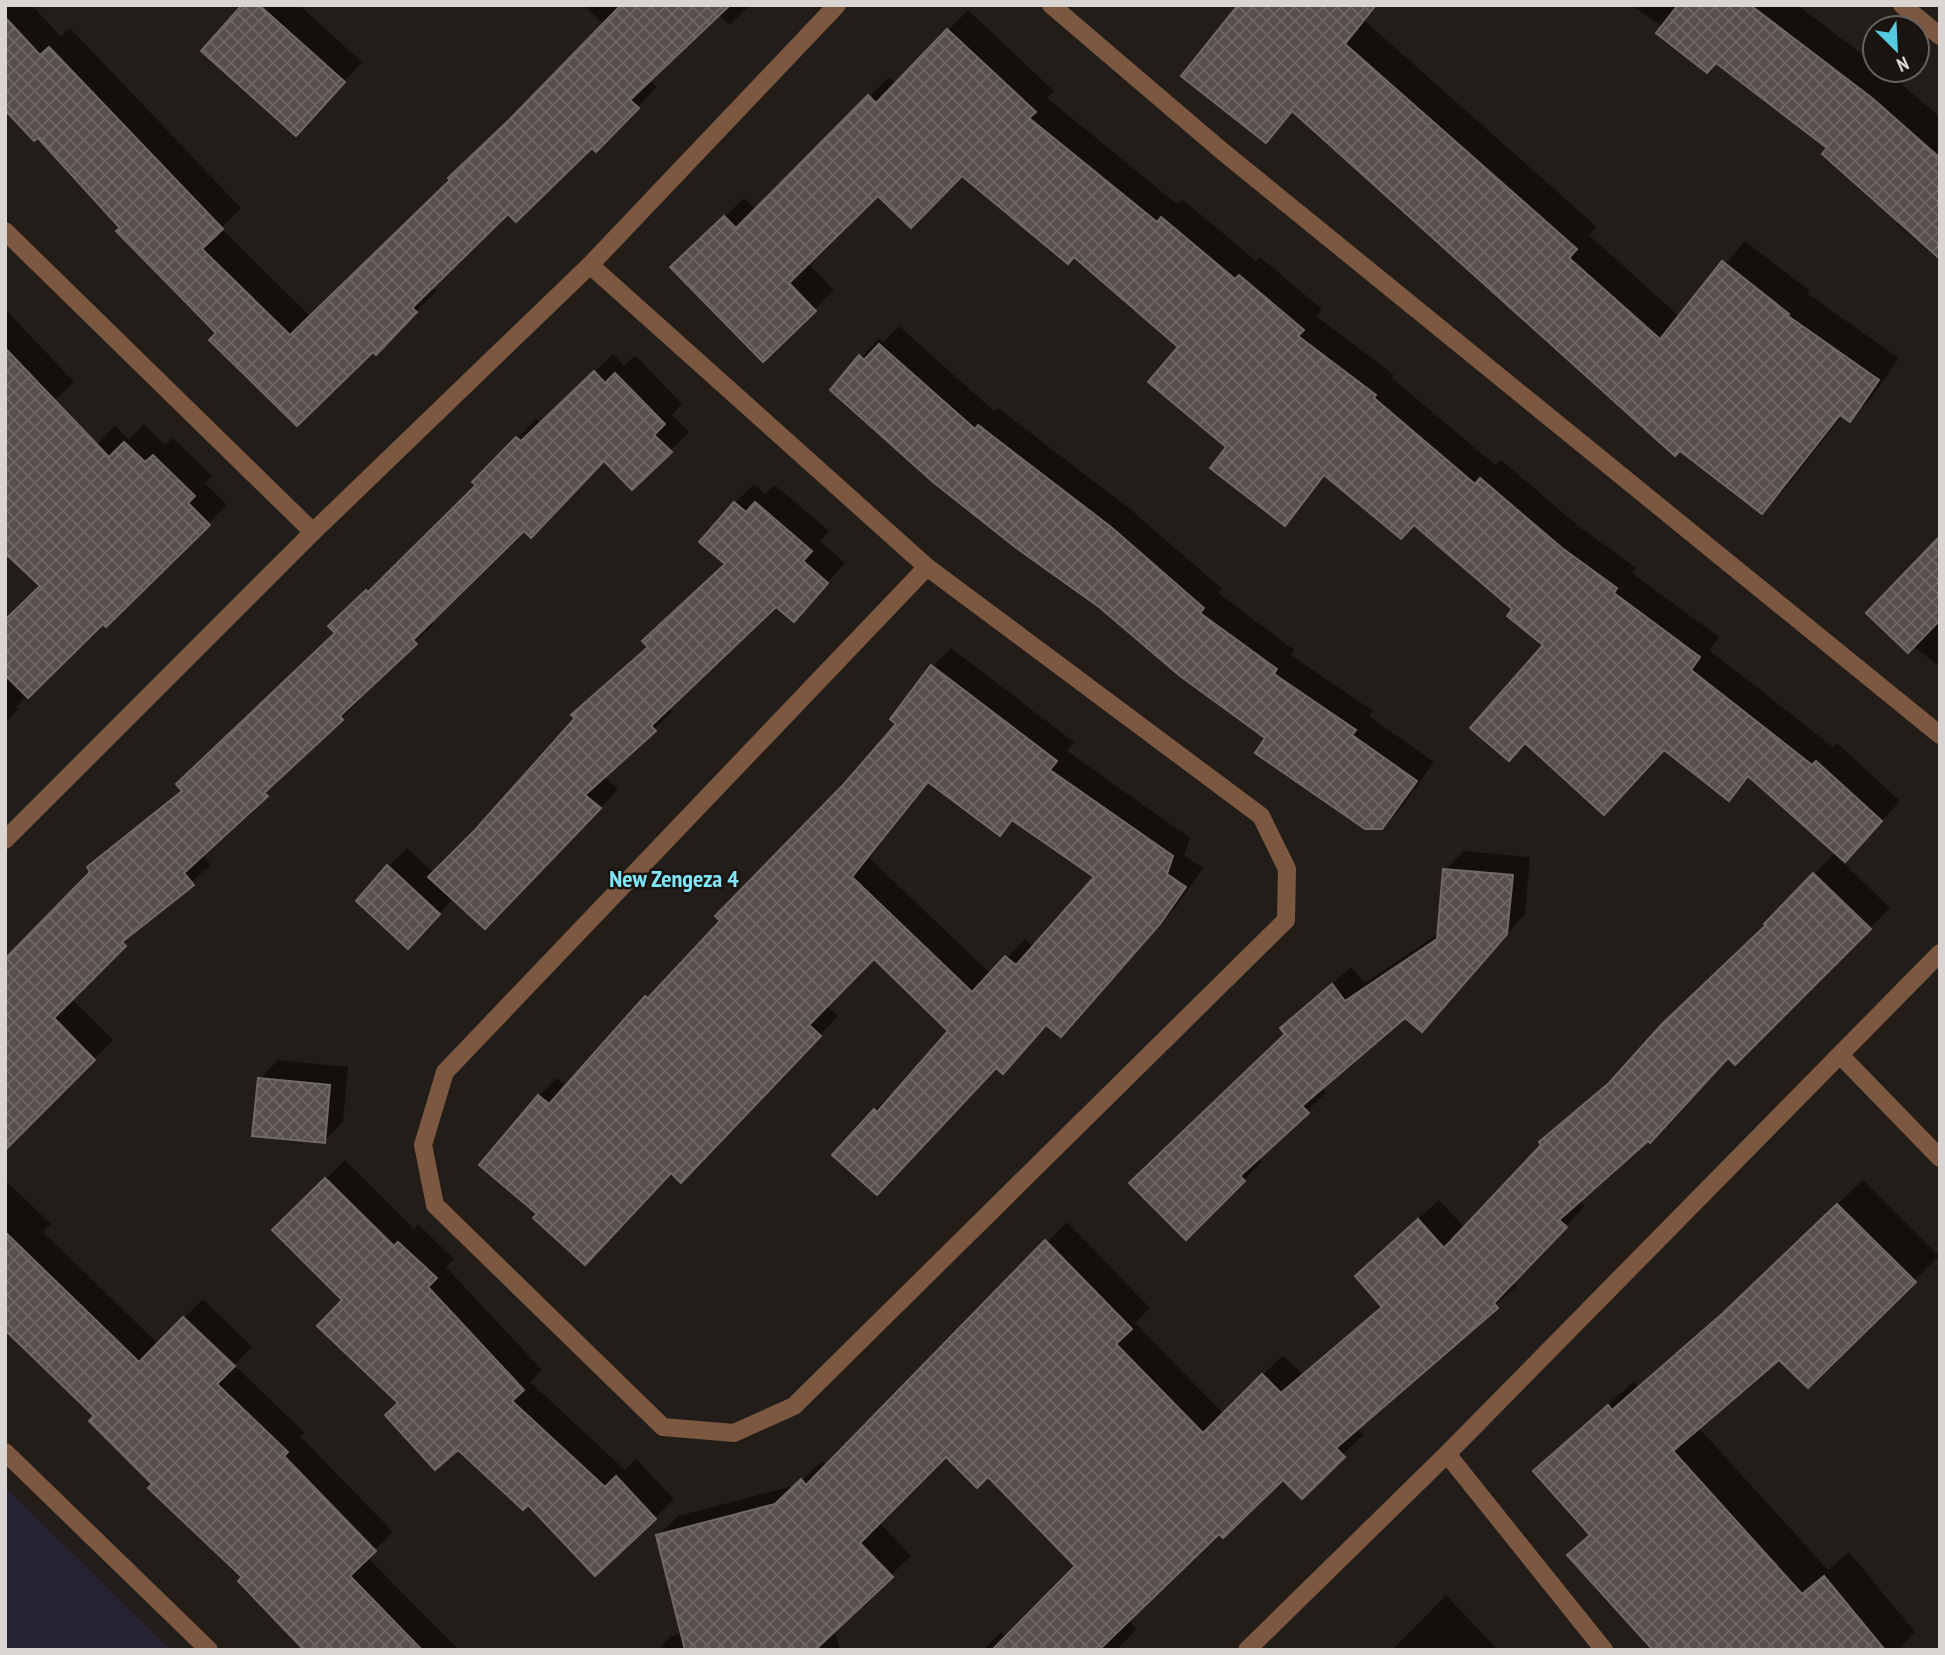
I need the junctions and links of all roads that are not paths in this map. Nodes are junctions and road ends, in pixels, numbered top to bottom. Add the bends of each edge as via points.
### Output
1 (837, 5) edge
2 (1051, 5) edge
3 (1902, 5) edge
4 (1940, 36) edge
5 (5, 231) edge
6 (590, 265) junction
7 (313, 532) junction
8 (927, 567) junction
9 (1940, 735) edge
10 (5, 840) edge
11 (1940, 954) edge
12 (1841, 1056) junction
13 (1940, 1158) edge
14 (5, 1452) edge
15 (1447, 1454) junction
16 (209, 1650) edge
17 (1247, 1650) edge
18 (1604, 1650) edge

1 - 6 street
2 - 9 street via 1222,151
3 - 4 street
5 - 7 street
6 - 7 street
6 - 8 street
7 - 10 street
8 - 8 street via 1261,816 1287,869 1286,920 794,1406 734,1433 663,1427 435,1205 423,1145 444,1072
11 - 12 street
12 - 13 street
12 - 15 street
14 - 16 street
15 - 17 street
15 - 18 street

